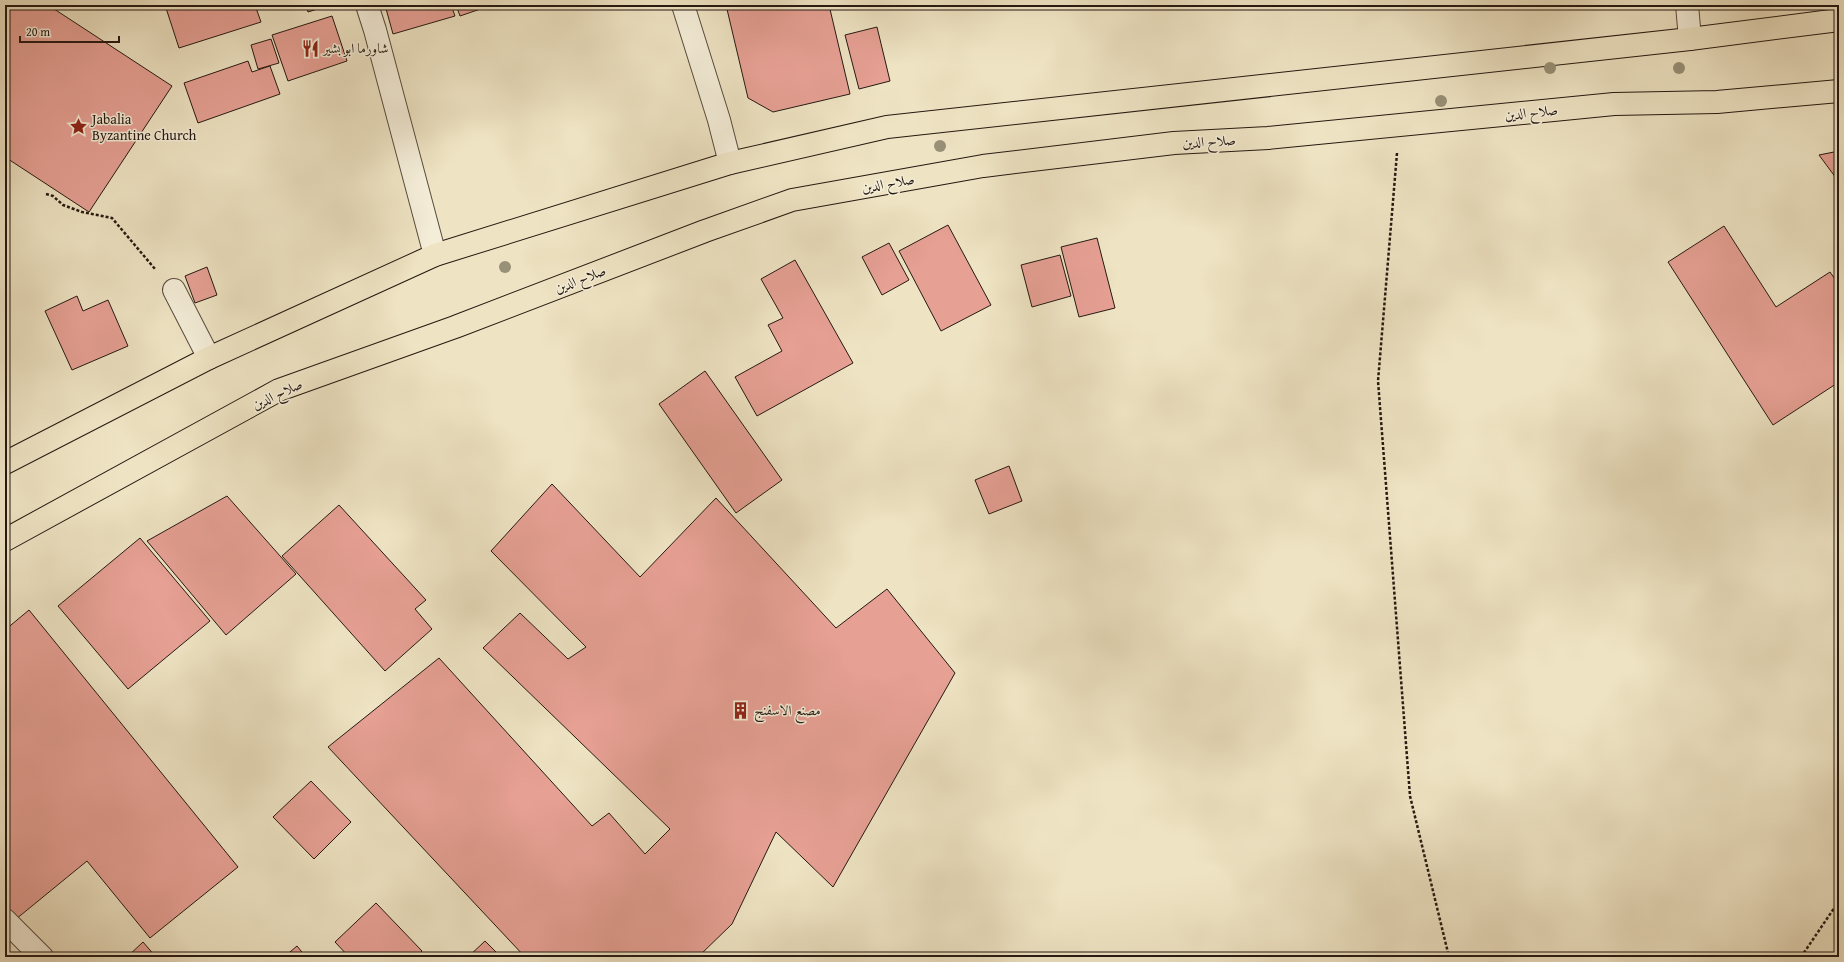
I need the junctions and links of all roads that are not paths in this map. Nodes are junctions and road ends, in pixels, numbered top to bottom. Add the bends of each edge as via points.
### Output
1 (367, 5) edge
2 (683, 5) edge
3 (1687, 5) edge
4 (1839, 20) edge
5 (1690, 38) junction
6 (1839, 90) edge
7 (730, 163) junction
8 (435, 255) junction
9 (174, 290) road end
10 (209, 358) junction
11 (5, 463) edge
12 (5, 540) edge
13 (5, 920) edge
14 (42, 957) edge

1 - 8 street
2 - 7 street
3 - 5 street
4 - 5 highway
5 - 7 highway via 887,127
6 - 12 highway, صلاح الدين via 1717,102 1614,104 1268,138 1174,143 990,165 792,200 455,327 279,390
7 - 8 highway
8 - 10 highway
9 - 10 street
10 - 11 highway
13 - 14 street

